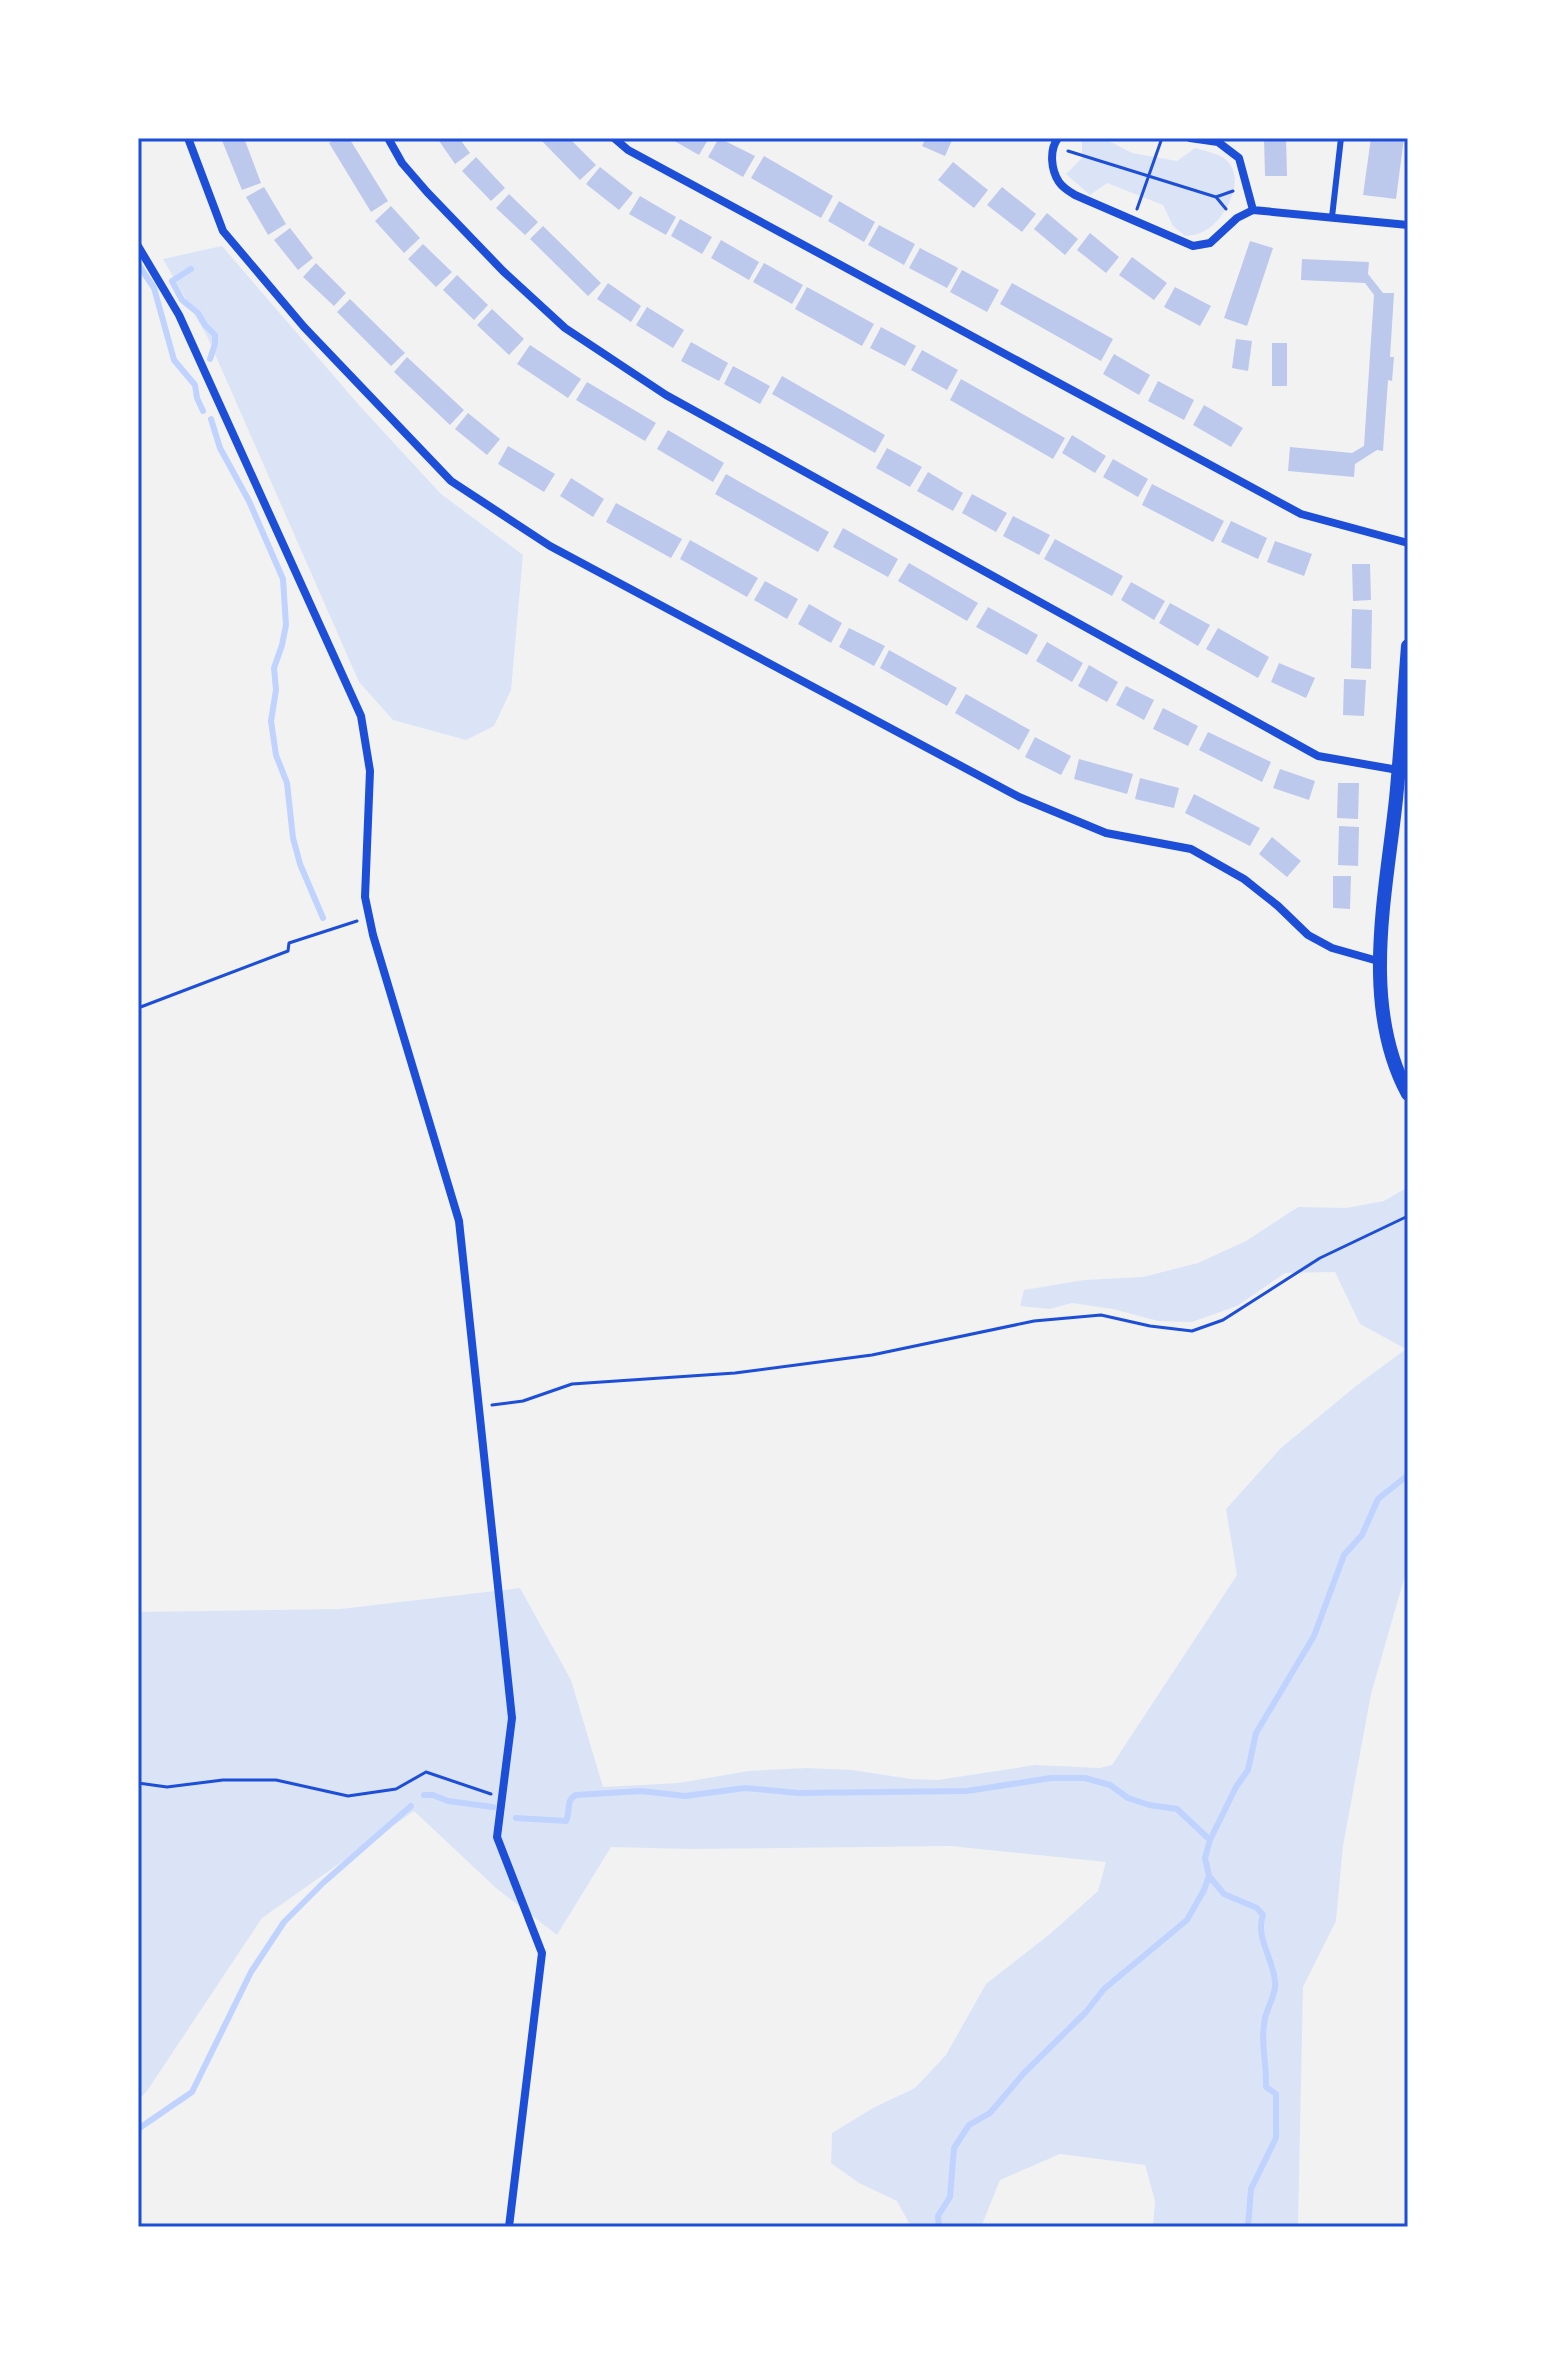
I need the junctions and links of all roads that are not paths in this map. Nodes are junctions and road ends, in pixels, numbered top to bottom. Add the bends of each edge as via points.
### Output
1 (188, 138) edge
2 (388, 138) edge
3 (614, 138) edge
4 (1190, 138) edge
5 (1341, 138) edge
6 (1056, 142) edge
7 (1253, 210) junction
8 (1332, 217) junction
9 (1408, 225) edge
10 (138, 246) edge
11 (1408, 543) edge
12 (1408, 646) edge
13 (1398, 770) junction
14 (1402, 795) edge
15 (1378, 961) junction
16 (1408, 1094) edge
17 (509, 2227) edge

1 - 15 street via 223,231 304,327 451,481 550,546 1019,797 1106,833 1191,849 1244,879 1308,935
2 - 13 street via 427,192 565,328 666,395 1318,756
3 - 11 street via 1301,514
4 - 7 street via 1218,142 1239,158
5 - 8 lane
6 - 7 street via 1052,156 1060,184 1193,246 1210,243
7 - 8 street
8 - 9 street
10 - 17 street via 179,315 361,716 370,771 365,897 459,1221 512,1718 497,1837 542,1953
12 - 13 street
13 - 14 street
14 - 15 street
15 - 16 street via 1387,1039

